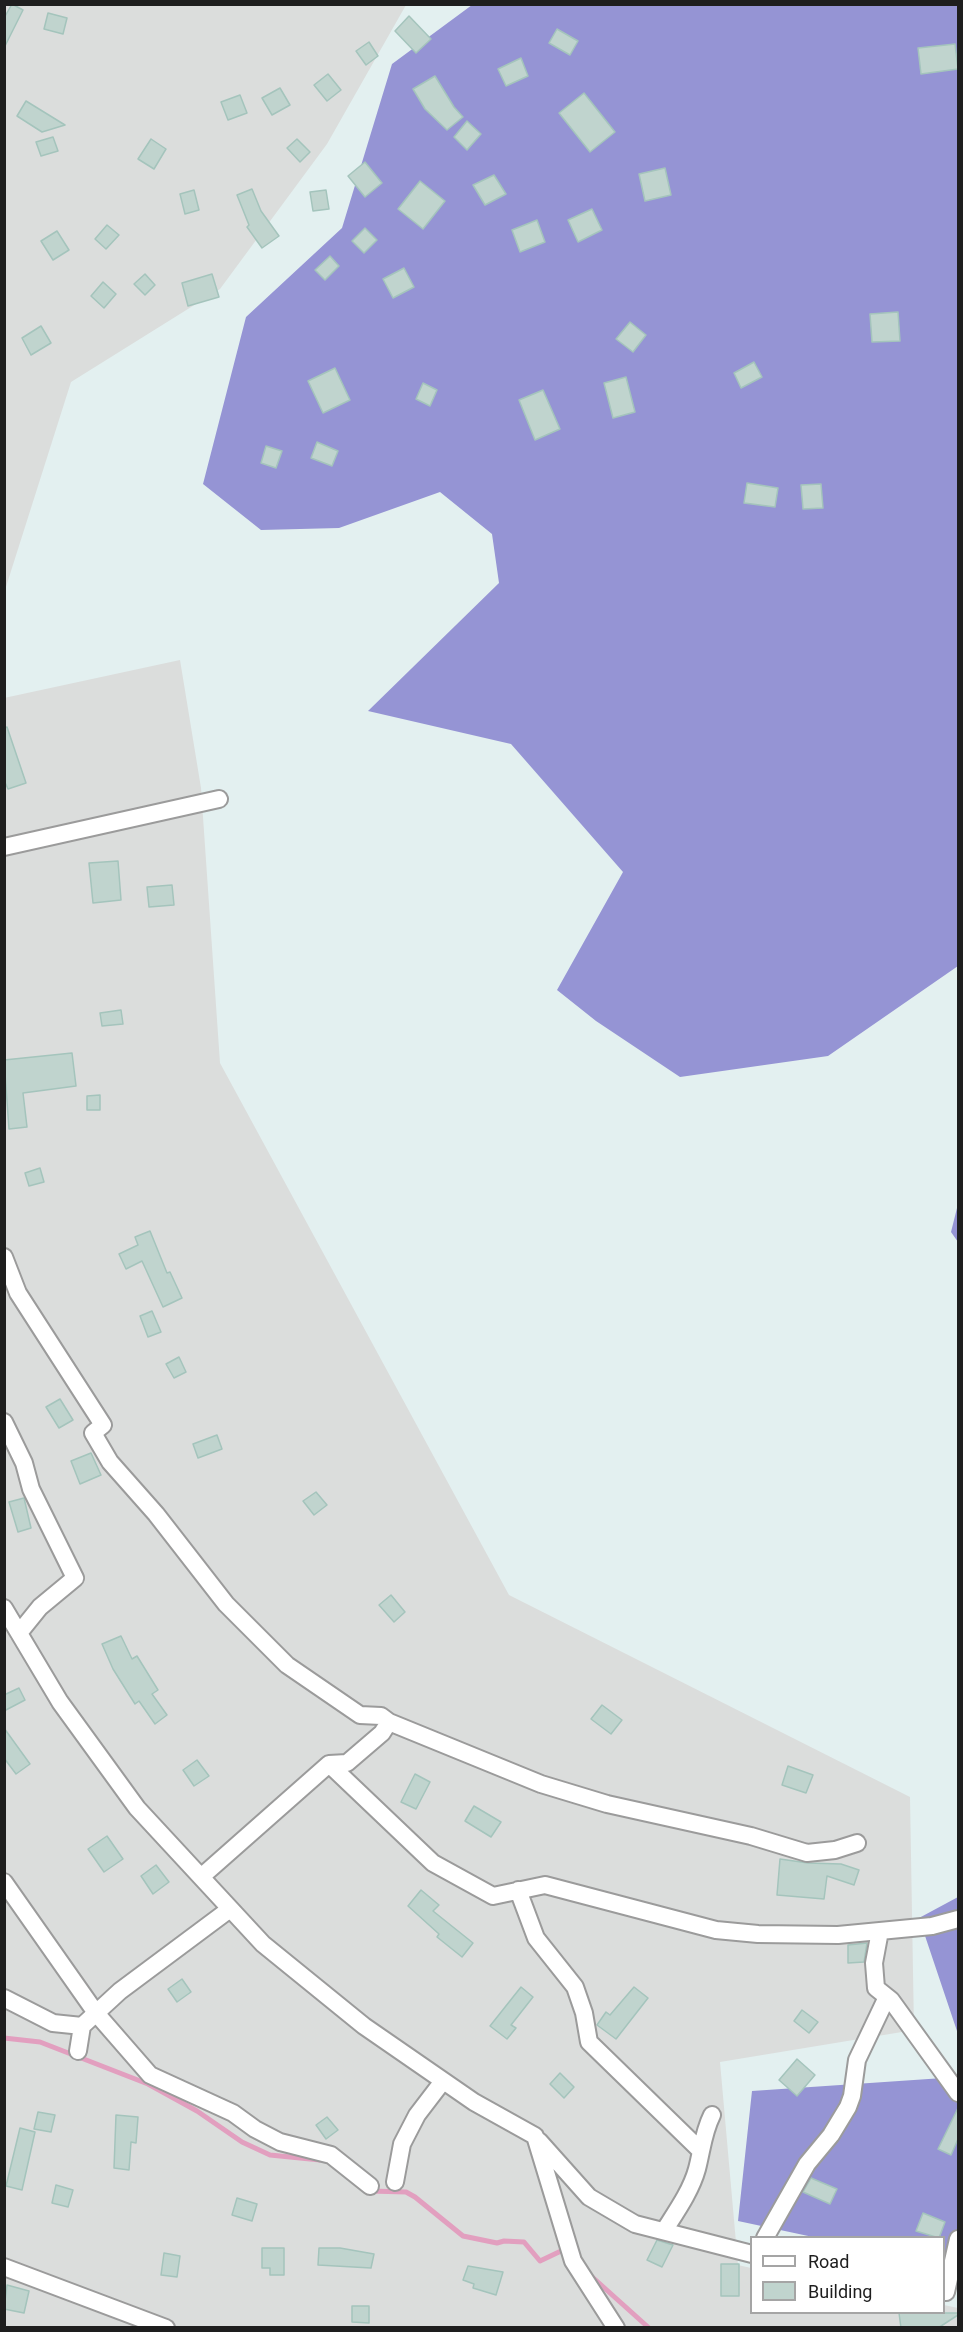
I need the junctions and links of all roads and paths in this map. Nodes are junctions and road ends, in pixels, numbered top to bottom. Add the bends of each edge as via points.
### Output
1 (219, 799) dead end
2 (4, 847) edge
3 (4, 1257) edge
4 (4, 1273) edge
5 (18, 1293) junction
6 (4, 1422) edge
7 (4, 1608) edge
8 (19, 1633) junction
9 (389, 1722) junction
10 (329, 1764) junction
11 (857, 1843) dead end
12 (201, 1877) junction
13 (4, 1882) edge
14 (518, 1890) junction
15 (230, 1909) junction
16 (958, 1919) edge
17 (880, 1931) junction
18 (887, 1996) junction
19 (4, 1998) edge
20 (96, 2013) junction
21 (82, 2026) junction
22 (78, 2051) dead end
23 (443, 2081) junction
24 (958, 2093) edge
25 (712, 2115) dead end
26 (535, 2136) junction
27 (700, 2150) junction
28 (395, 2182) dead end
29 (370, 2186) dead end
30 (664, 2231) junction
31 (766, 2236) edge
32 (958, 2239) edge
33 (750, 2253) edge
34 (4, 2267) edge
35 (949, 2293) edge
36 (166, 2328) edge
37 (616, 2328) edge

1 - 2 street
3 - 5 street
4 - 5 street
5 - 9 street via 103,1425 93,1433 110,1462 226,1604 287,1665 360,1715 381,1716
6 - 8 street via 24,1463 31,1490 75,1578 40,1607
7 - 8 street
8 - 12 street via 60,1702 137,1808
9 - 10 street via 347,1763
9 - 11 street via 541,1784 608,1803 807,1853
10 - 12 street
10 - 14 street via 433,1863 493,1896
12 - 15 street
13 - 20 street
14 - 17 street via 545,1885 716,1930 838,1935
14 - 27 street via 536,1938 575,1988 589,2042
15 - 20 street
15 - 23 street via 263,1944 364,2026
16 - 17 street
17 - 18 street via 874,1963 876,1988
18 - 24 street
18 - 31 street via 857,2060 848,2107 807,2164
19 - 21 street via 53,2023
20 - 21 street
20 - 29 street via 150,2075 233,2113 280,2142 331,2155
21 - 22 street
23 - 26 street
23 - 28 street via 417,2115 402,2144
25 - 27 street
26 - 30 street via 589,2197 635,2224
26 - 37 street via 573,2260
27 - 30 street via 682,2204
30 - 33 street
32 - 35 street
34 - 36 street

